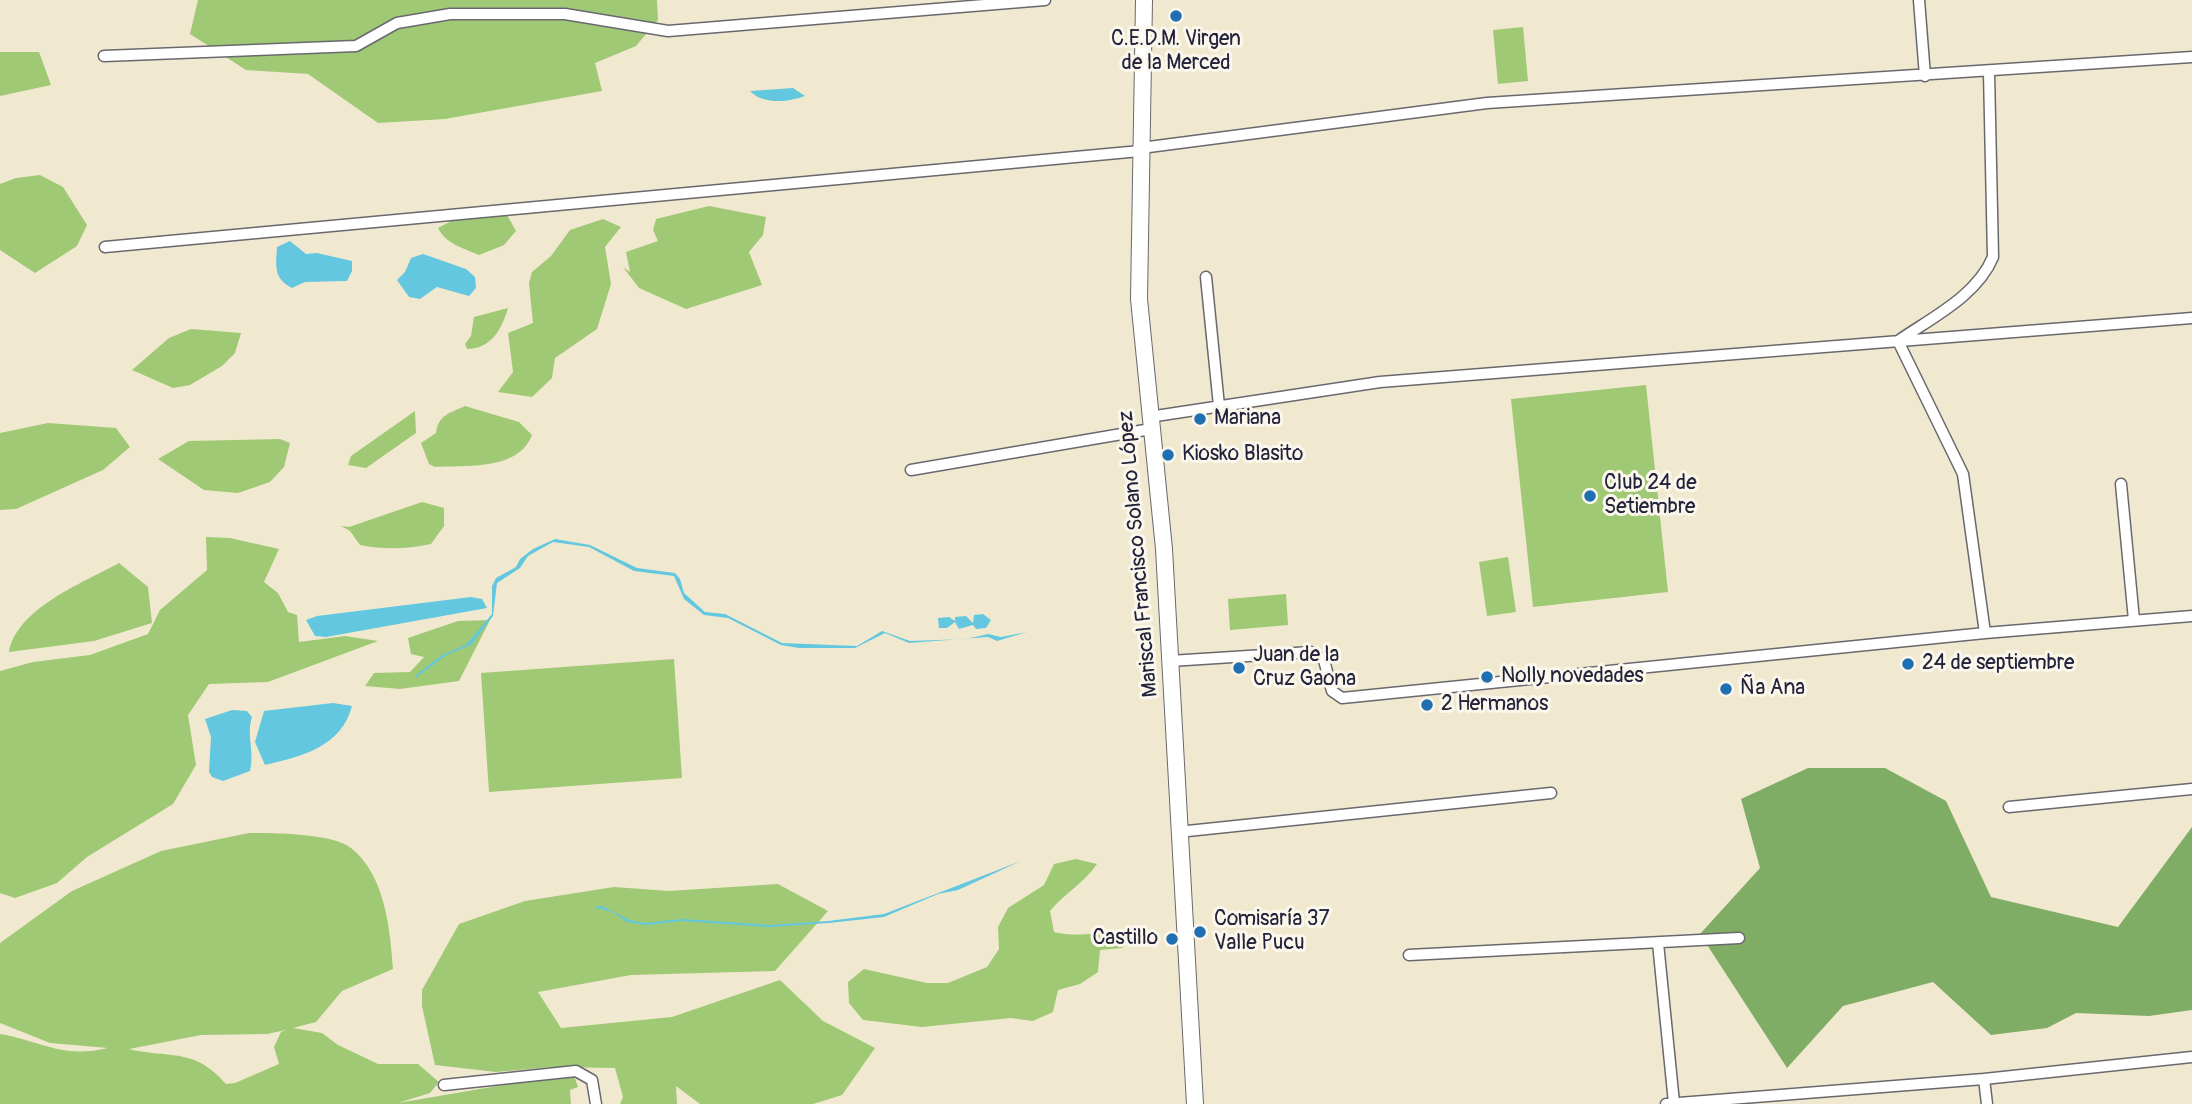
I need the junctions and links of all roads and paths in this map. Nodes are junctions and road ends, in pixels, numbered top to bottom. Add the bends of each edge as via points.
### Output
1 (1045, 0) edge
2 (1144, 0) edge
3 (1919, 0) edge
4 (104, 56) dead end
5 (2192, 57) edge
6 (1989, 72) junction
7 (1925, 76) junction
8 (1140, 150) junction
9 (106, 247) dead end
10 (1206, 277) dead end
11 (2192, 318) edge
12 (1898, 341) junction
13 (1219, 406) junction
14 (1150, 423) junction
15 (911, 470) dead end
16 (2121, 484) dead end
17 (2192, 615) edge
18 (2134, 620) junction
19 (1984, 633) junction
20 (1170, 661) junction
21 (2192, 789) edge
22 (1551, 793) dead end
23 (2009, 807) dead end
24 (1178, 832) junction
25 (1740, 938) dead end
26 (1658, 943) junction
27 (1409, 955) dead end
28 (2192, 1057) edge
29 (1984, 1079) junction
30 (444, 1085) dead end
31 (1674, 1103) edge
32 (596, 1104) edge
33 (1195, 1104) edge
34 (1666, 1104) edge
35 (1987, 1104) edge

1 - 4 street via 668,31 565,14 450,14 397,23 356,46
2 - 8 main road, Mariscal Francisco Solano López
3 - 7 street
5 - 6 street
6 - 7 street
6 - 12 street via 1993,257 1980,279 1961,297
7 - 8 street via 1487,103
8 - 9 street
8 - 14 main road, Mariscal Francisco Solano López via 1139,299
10 - 13 street
11 - 12 street
12 - 13 street via 1380,382
12 - 19 street via 1963,474
13 - 14 street
14 - 15 street
14 - 20 main road, Mariscal Francisco Solano López
16 - 18 street
17 - 18 street
18 - 19 street
19 - 20 street via 1342,698 1332,691 1324,660 1311,652
20 - 24 main road, Mariscal Francisco Solano López
21 - 23 street
22 - 24 street
24 - 33 main road, Mariscal Francisco Solano López
25 - 26 street
26 - 27 street
26 - 31 street
28 - 29 street
29 - 31 street
29 - 35 street
30 - 32 street via 576,1071 592,1080
31 - 34 street

